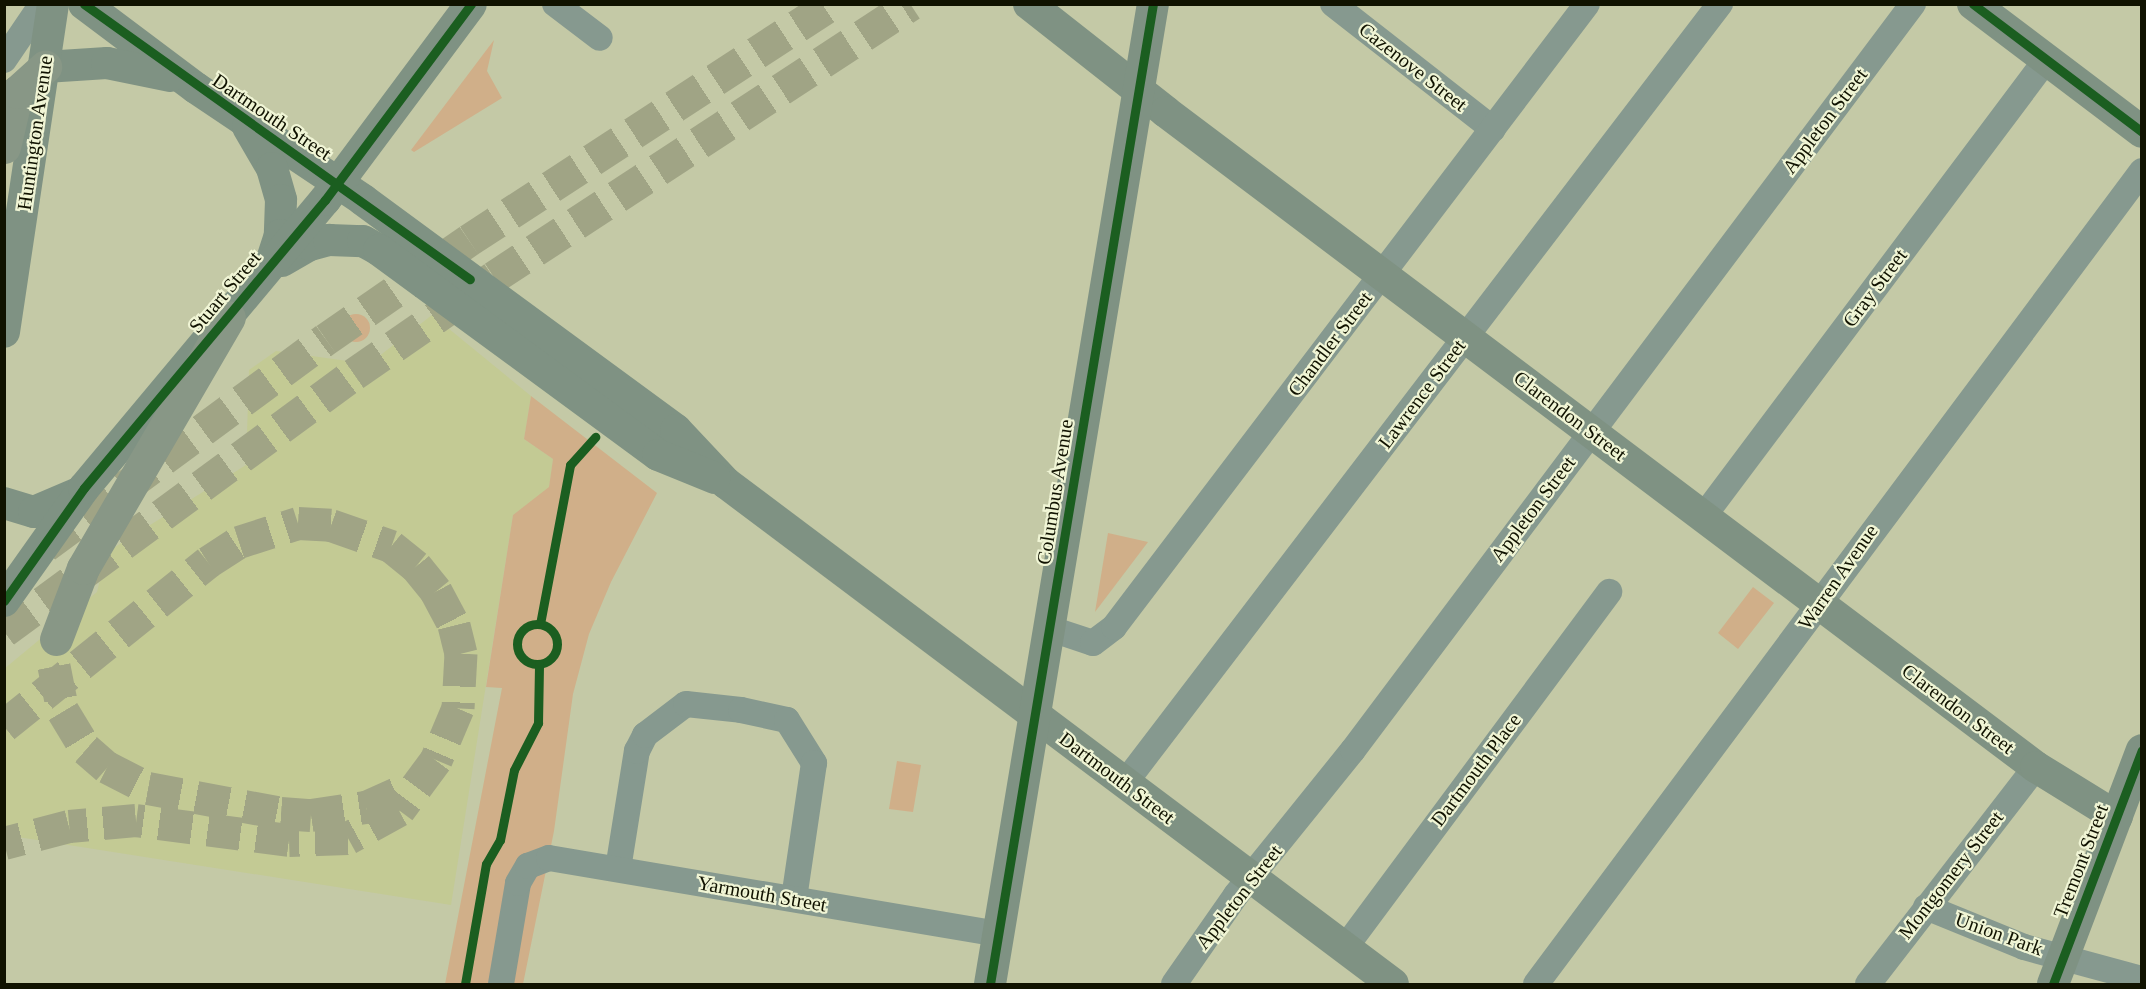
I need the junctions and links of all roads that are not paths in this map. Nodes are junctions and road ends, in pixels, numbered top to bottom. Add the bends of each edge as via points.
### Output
1 (42, 4) edge
2 (53, 4) edge
3 (84, 4) edge
4 (471, 4) edge
5 (555, 4) edge
6 (1029, 4) edge
7 (1153, 4) edge
8 (1333, 4) edge
9 (1587, 4) edge
10 (1720, 4) edge
11 (1913, 4) edge
12 (1973, 4) edge
13 (600, 38) dead end
14 (4, 60) edge
15 (2046, 60) junction
16 (45, 67) junction
17 (4, 70) edge
18 (196, 88) junction
19 (1138, 91) junction
20 (241, 118) junction
21 (1493, 129) junction
22 (2142, 132) edge
23 (4, 147) edge
24 (2142, 171) edge
25 (338, 183) junction
26 (267, 272) junction
27 (1382, 274) junction
28 (229, 317) junction
29 (4, 332) edge
30 (1466, 338) junction
31 (1592, 432) junction
32 (726, 483) junction
33 (84, 489) junction
34 (4, 503) edge
35 (1703, 517) junction
36 (1609, 592) dead end
37 (4, 601) edge
38 (1818, 604) junction
39 (1051, 629) junction
40 (56, 639) tunnel mouth
41 (1035, 716) junction
42 (2142, 750) edge
43 (2036, 768) junction
44 (1124, 784) junction
45 (2117, 817) junction
46 (618, 869) junction
47 (1251, 877) junction
48 (794, 899) junction
49 (1926, 907) junction
50 (999, 934) junction
51 (1344, 949) junction
52 (2058, 971) edge
53 (2142, 979) edge
54 (501, 984) edge
55 (990, 984) edge
56 (1174, 984) edge
57 (1393, 984) edge
58 (1536, 984) edge
59 (1868, 984) edge

1 - 14 street, Huntington Avenue
2 - 16 main road, Huntington Avenue
3 - 18 main road, Dartmouth Street
4 - 25 main road, Stuart Street
5 - 13 street
6 - 19 main road, Clarendon Street
7 - 19 main road, Columbus Avenue
8 - 21 street, Cazenove Street
9 - 21 street, Chandler Street
10 - 30 street, Lawrence Street
11 - 31 street, Appleton Street
12 - 15 main road
15 - 22 main road
15 - 35 street, Gray Street
16 - 17 street
16 - 18 main road via 120,65 163,74
16 - 23 highway via 17,92
16 - 29 main road, Huntington Avenue
18 - 20 main road, Dartmouth Street
19 - 27 main road, Clarendon Street
19 - 39 main road, Columbus Avenue
20 - 25 main road, Dartmouth Street
20 - 26 main road via 265,152 281,200 280,235
21 - 27 street, Chandler Street
24 - 38 street, Warren Avenue
25 - 26 main road, Stuart Street
25 - 32 main road, Dartmouth Street via 676,430
26 - 28 main road, Stuart Street
26 - 32 main road, Dartmouth Street via 310,245 343,239 363,241 389,256 658,454
27 - 30 main road, Clarendon Street
27 - 39 street, Chandler Street via 1114,627 1093,643
28 - 33 main road, Stuart Street
28 - 40 highway via 83,568
30 - 31 main road, Clarendon Street
30 - 44 street, Lawrence Street
31 - 35 main road, Clarendon Street
31 - 47 street, Appleton Street via 1353,750
32 - 41 main road, Dartmouth Street
33 - 34 main road via 43,511 19,510
33 - 37 main road, Stuart Street
35 - 38 main road, Clarendon Street
36 - 51 street, Dartmouth Place
38 - 43 main road, Clarendon Street
38 - 58 street, Warren Avenue
39 - 41 main road, Columbus Avenue
41 - 44 main road, Dartmouth Street
41 - 50 main road, Columbus Avenue
42 - 45 main road, Tremont Street
43 - 45 main road, Clarendon Street
43 - 49 street, Montgomery Street
44 - 47 main road, Dartmouth Street
45 - 52 main road, Tremont Street
46 - 48 street, Yarmouth Street
46 - 48 street via 637,751 645,735 686,704 741,710 787,720 814,763
46 - 54 street, Yarmouth Street via 553,858 527,867 513,902
47 - 51 main road, Dartmouth Street
47 - 56 street, Appleton Street
48 - 50 street, Yarmouth Street
49 - 52 street, Union Park via 2024,947
49 - 59 street, Montgomery Street
50 - 55 main road, Columbus Avenue
51 - 57 main road, Dartmouth Street
52 - 53 street, Union Park

